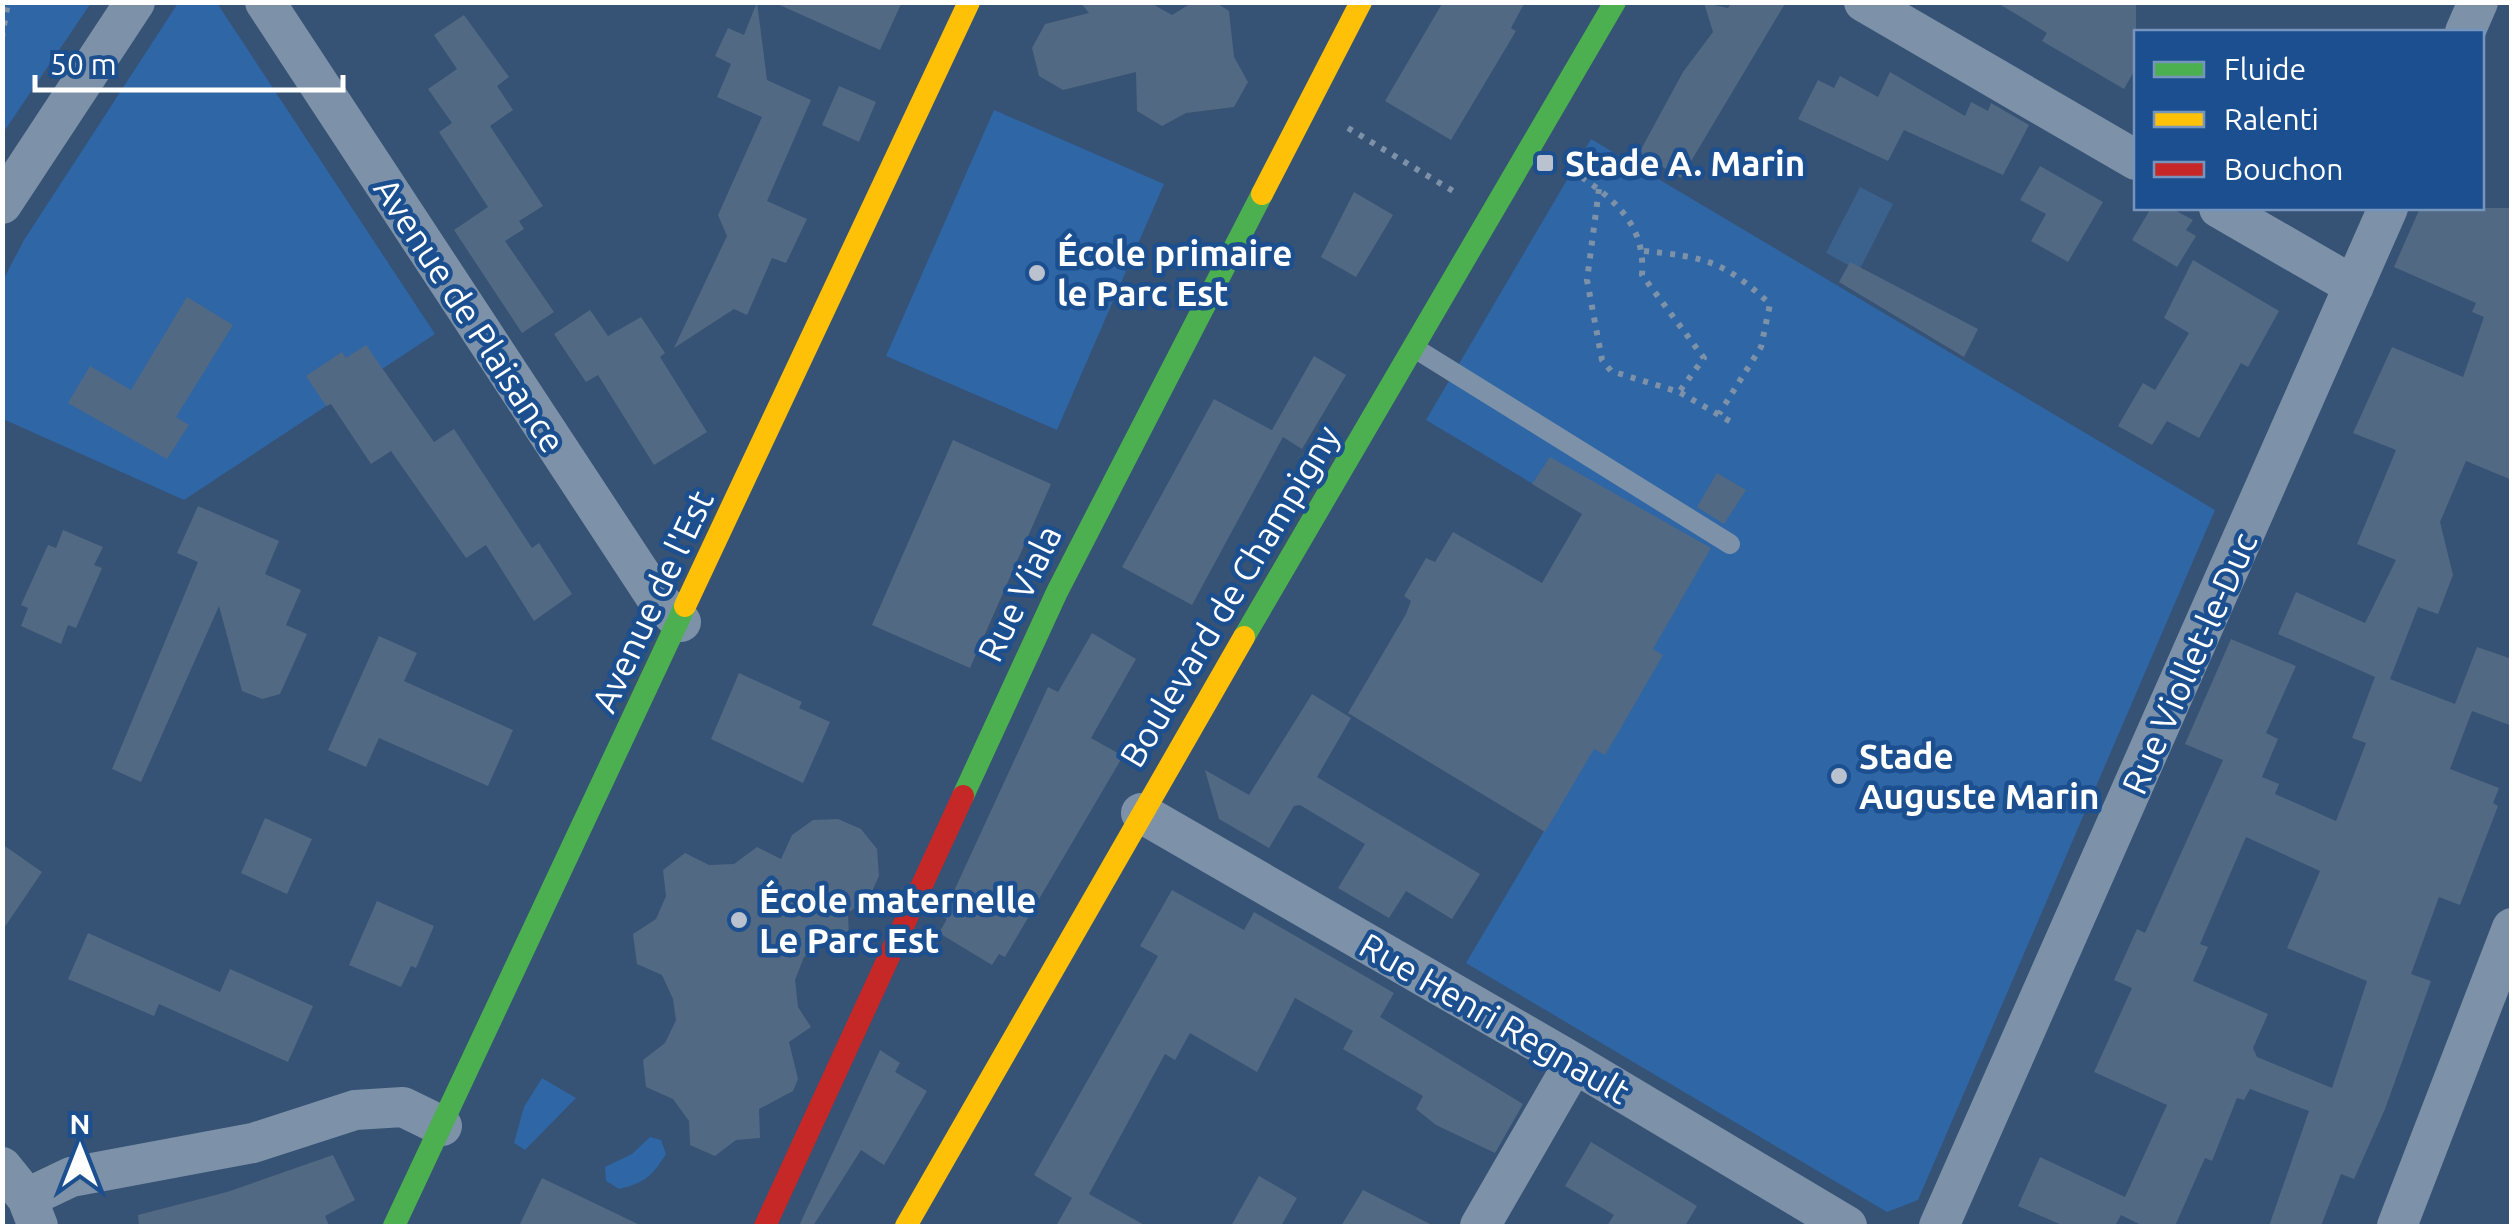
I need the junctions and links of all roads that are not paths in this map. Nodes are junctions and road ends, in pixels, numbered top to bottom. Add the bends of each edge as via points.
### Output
1 (135, 2) edge
2 (264, 2) edge
3 (969, 2) edge
4 (1361, 2) edge
5 (1615, 2) edge
6 (1864, 2) edge
7 (2478, 2) edge
8 (2465, 30) edge
9 (2134, 159) edge
10 (2, 204) edge
11 (2222, 210) edge
12 (2387, 210) edge
13 (2354, 286) junction
14 (1416, 349) junction
15 (1730, 544) dead end
16 (681, 622) junction
17 (1141, 813) junction
18 (2512, 928) edge
19 (1574, 1063) junction
20 (442, 1126) junction
21 (22, 1197) edge
22 (394, 1226) edge
23 (765, 1226) edge
24 (906, 1226) edge
25 (1480, 1226) edge
26 (1847, 1226) edge
27 (1940, 1226) edge
28 (2397, 1226) edge

1 - 10 street
2 - 16 street, Avenue de Plaisance via 657,598
3 - 16 street, Avenue de l'Est
4 - 23 street, Rue Viala via 1057,592
5 - 14 street, Boulevard de Champigny
6 - 9 street
7 - 8 street
11 - 13 street
12 - 13 street, Rue Viollet-le-Duc
13 - 27 street, Rue Viollet-le-Duc
14 - 15 lane
14 - 17 street, Boulevard de Champigny
16 - 20 street, Avenue de l'Est
17 - 19 street, Rue Henri Regnault
17 - 24 street, Boulevard de Champigny
18 - 28 street
19 - 25 street
19 - 26 street, Rue Henri Regnault
20 - 21 street via 403,1107 356,1110 253,1143 71,1177
20 - 22 street, Avenue de l'Est

